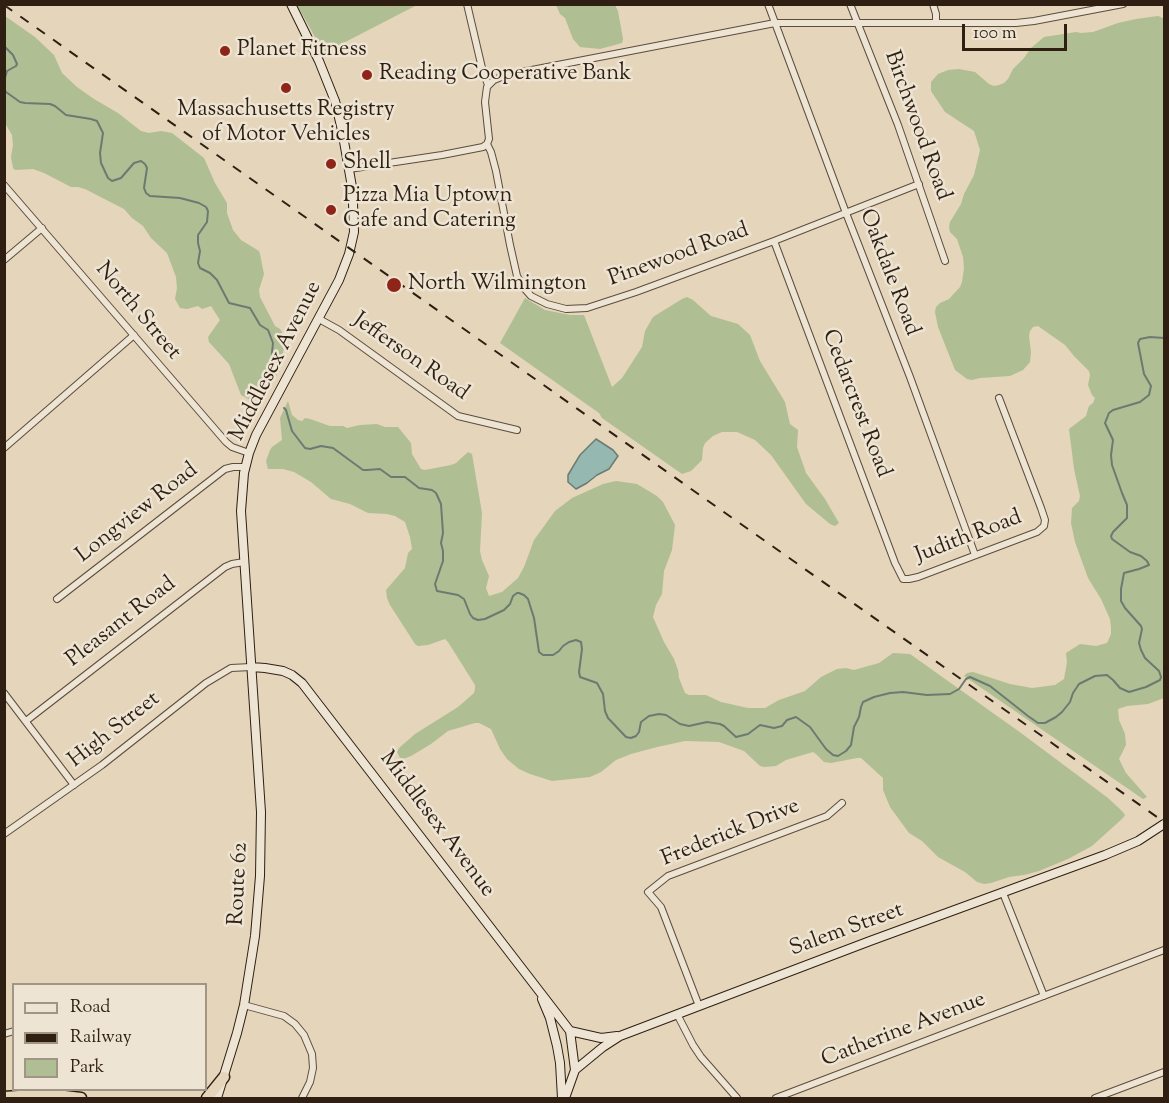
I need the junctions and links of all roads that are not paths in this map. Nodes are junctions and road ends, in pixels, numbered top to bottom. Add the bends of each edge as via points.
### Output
1 (291, 4) edge
2 (467, 4) edge
3 (768, 4) edge
4 (850, 4) edge
5 (933, 4) edge
6 (1123, 4) edge
7 (775, 23) junction
8 (858, 23) junction
9 (936, 23) junction
10 (488, 85) junction
11 (487, 144) junction
12 (349, 169) junction
13 (919, 184) junction
14 (4, 185) edge
15 (846, 213) junction
16 (42, 228) junction
17 (774, 241) junction
18 (4, 260) edge
19 (945, 261) dead end
20 (319, 319) junction
21 (134, 335) junction
22 (999, 398) dead end
23 (517, 430) dead end
24 (4, 448) edge
25 (249, 453) junction
26 (245, 467) junction
27 (975, 555) junction
28 (244, 562) junction
29 (904, 579) joint
30 (57, 599) dead end
31 (251, 667) junction
32 (4, 693) edge
33 (26, 721) junction
34 (74, 785) junction
35 (842, 803) dead end
36 (1164, 824) edge
37 (4, 834) edge
38 (1003, 893) junction
39 (1164, 950) edge
40 (538, 990) junction
41 (1044, 996) junction
42 (244, 1005) junction
43 (699, 1006) junction
44 (678, 1014) junction
45 (570, 1031) junction
46 (620, 1036) junction
47 (557, 1046) junction
48 (559, 1057) junction
49 (575, 1070) junction
50 (1164, 1072) edge
51 (224, 1077) junction
52 (4, 1097) edge
53 (81, 1098) edge
54 (207, 1098) edge
55 (217, 1098) edge
56 (302, 1098) edge
57 (563, 1098) edge
58 (737, 1098) edge
59 (776, 1098) edge
60 (1095, 1098) edge

1 - 12 street, Middlesex Avenue via 332,91
2 - 10 street, Pinewood Road
3 - 7 street, Oakdale Road
4 - 8 street, Birchwood Road
5 - 9 street
6 - 9 street via 1025,22
7 - 8 street
7 - 10 street via 506,75
7 - 15 street, Oakdale Road
8 - 9 street
8 - 13 street, Birchwood Road
10 - 11 street, Pinewood Road
11 - 12 street via 478,149
11 - 17 street, Pinewood Road via 517,276 527,292 547,304 566,309 597,305
12 - 20 street, Middlesex Avenue via 354,203 352,242 339,280
13 - 15 street, Pinewood Road
13 - 19 street, Birchwood Road
14 - 16 street, North Street
15 - 17 street, Pinewood Road
15 - 27 street, Oakdale Road
16 - 18 street
16 - 21 street, North Street
17 - 29 street, Cedarcrest Road
20 - 23 street, Jefferson Road via 458,416
20 - 25 street, Middlesex Avenue
21 - 24 street
21 - 25 street, North Street via 226,442
22 - 27 street, Judith Road via 1045,520 1037,532
25 - 26 street, Middlesex Avenue
26 - 28 street, Middlesex Avenue via 241,511
26 - 30 street, Longview Road via 225,469
27 - 29 street, Judith Road
28 - 31 street, Middlesex Avenue
28 - 33 street, Pleasant Road via 225,567
31 - 34 street, High Street via 231,668 206,683
31 - 40 street, Middlesex Avenue via 283,671 302,683
31 - 42 street, Route 62 via 261,858 255,936
32 - 33 street
33 - 34 street
34 - 37 street, High Street
35 - 43 street, Frederick Drive via 825,817 667,877 648,891 661,907
36 - 38 street, Salem Street via 1126,846
38 - 41 street
38 - 43 street, Salem Street
39 - 41 street, Catherine Avenue
40 - 45 street, Middlesex Avenue
40 - 47 street, Middlesex Avenue
41 - 59 street, Catherine Avenue
42 - 51 street, Route 62
42 - 56 street via 284,1016 304,1035 313,1068
43 - 44 street, Salem Street
44 - 46 street, Salem Street
44 - 58 street via 697,1051
45 - 46 street via 602,1038
45 - 47 street
45 - 49 street
46 - 49 street, Salem Street
47 - 48 street, Middlesex Avenue
48 - 49 street
48 - 57 street, Middlesex Avenue
49 - 57 street
50 - 60 street
51 - 54 highway
51 - 55 street, Route 62
52 - 53 highway via 48,1094

